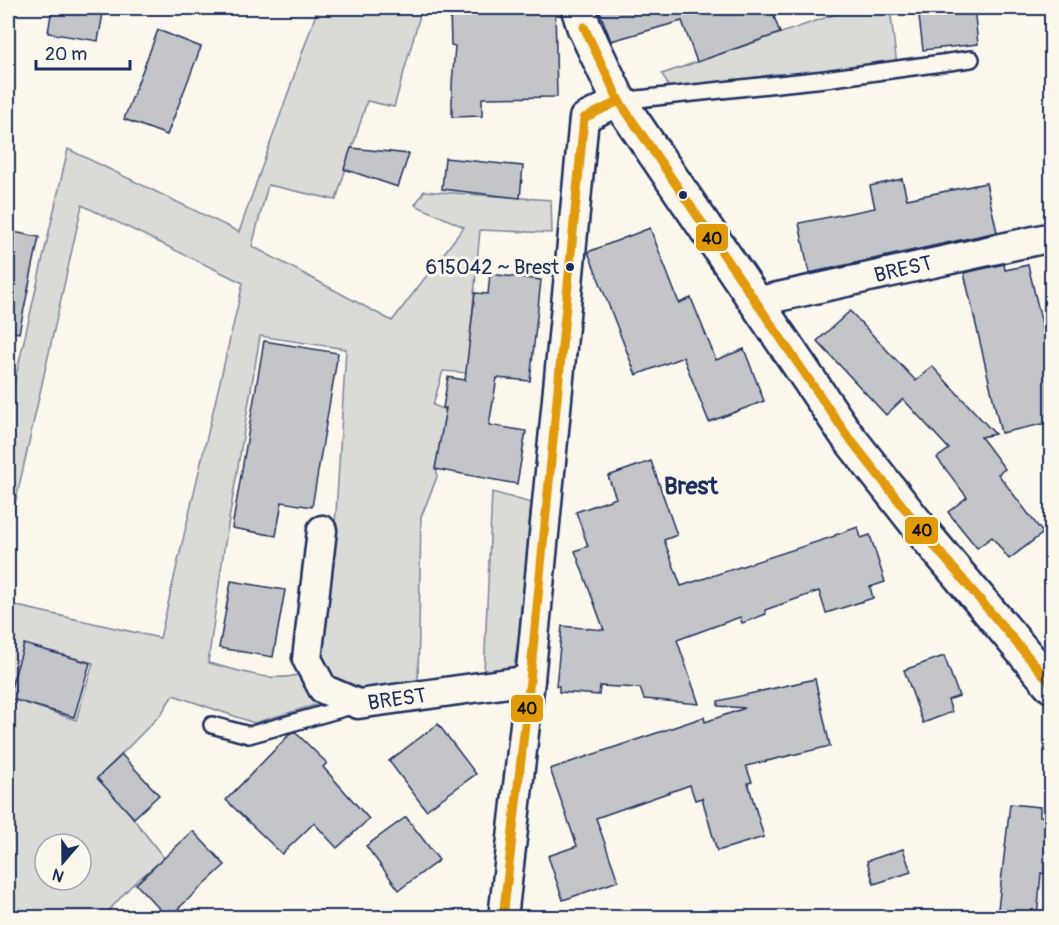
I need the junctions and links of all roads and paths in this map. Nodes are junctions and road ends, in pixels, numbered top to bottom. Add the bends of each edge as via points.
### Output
1 (581, 17) edge
2 (971, 59) dead end
3 (619, 100) junction
4 (1052, 237) edge
5 (755, 302) junction
6 (322, 530) dead end
7 (530, 680) junction
8 (1052, 686) edge
9 (358, 704) junction
10 (212, 725) dead end
11 (503, 918) edge

1 - 3 street
2 - 3 lane
3 - 5 street
3 - 7 street via 584,118
4 - 5 street, BREST
5 - 8 street via 846,434
6 - 9 street, BREST via 307,659 323,689
7 - 9 street, BREST
7 - 11 street
9 - 10 lane via 249,735

